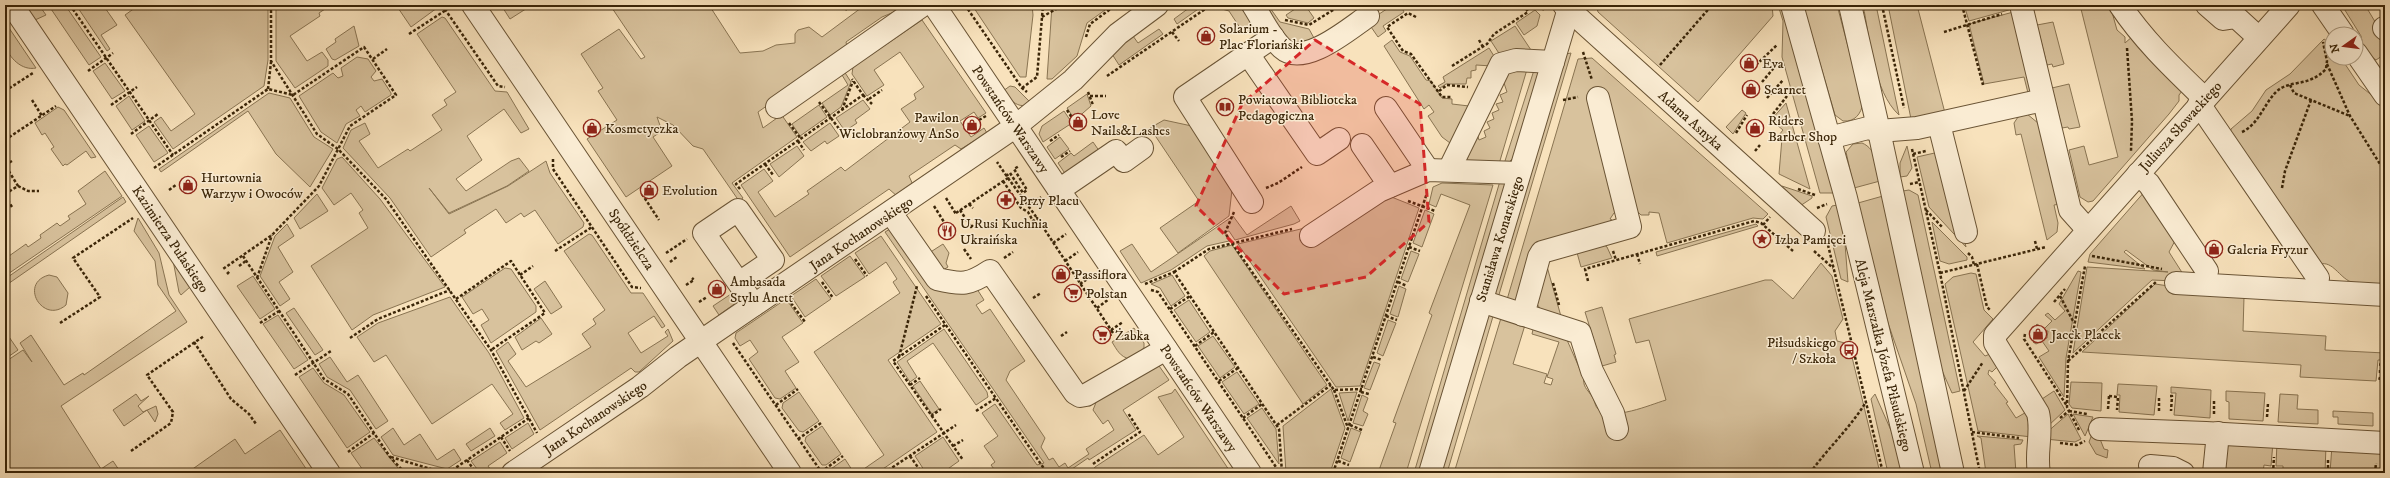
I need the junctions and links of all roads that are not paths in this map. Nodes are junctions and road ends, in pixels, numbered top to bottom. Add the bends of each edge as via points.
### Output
1 (12, 5) edge
2 (473, 5) edge
3 (923, 5) edge
4 (934, 5) edge
5 (1157, 5) edge
6 (1253, 5) edge
7 (1792, 5) edge
8 (1850, 5) edge
9 (2120, 5) edge
10 (2207, 5) edge
11 (2289, 5) edge
12 (2323, 5) edge
13 (1568, 6) edge
14 (2021, 7) edge
15 (1368, 16) dead end
16 (2337, 26) edge
17 (1274, 38) junction
18 (2259, 38) junction
19 (1248, 54) junction
20 (2364, 59) edge
21 (1553, 62) junction
22 (2377, 70) edge
23 (2385, 95) edge
24 (1598, 98) road end
25 (2043, 100) junction
26 (2202, 102) junction
27 (777, 107) dead end
28 (1386, 108) dead end
29 (1939, 124) junction
30 (1016, 126) junction
31 (1880, 130) junction
32 (1829, 138) junction
33 (1339, 139) dead end
34 (1362, 146) dead end
35 (1142, 148) dead end
36 (2134, 165) junction
37 (1449, 170) junction
38 (1519, 173) junction
39 (1429, 178) junction
40 (1390, 186) junction
41 (1059, 190) junction
42 (1250, 198) road end
43 (891, 212) junction
44 (1820, 227) road end
45 (2088, 230) junction
46 (1966, 232) dead end
47 (1311, 236) road end
48 (2207, 271) dead end
49 (2173, 276) road end
50 (2318, 278) dead end
51 (739, 283) dead end
52 (2385, 295) edge
53 (1481, 301) junction
54 (754, 306) junction
55 (1523, 315) junction
56 (701, 341) junction
57 (1166, 349) junction
58 (2102, 425) road end
59 (1617, 429) dead end
60 (2218, 433) junction
61 (2385, 443) edge
62 (2150, 466) dead end
63 (329, 473) edge
64 (513, 473) edge
65 (790, 473) edge
66 (1250, 473) edge
67 (1430, 473) edge
68 (1913, 473) edge
69 (1953, 473) edge
70 (2039, 473) edge
71 (2183, 473) edge
72 (2214, 473) edge

1 - 63 street, Kazimierza Pułaskiego
2 - 56 street, Spółdzielcza
3 - 27 street
4 - 30 street, Powstańców Warszawy
5 - 30 street, Jana Kochanowskiego via 1118,34 1073,80
6 - 17 street
7 - 32 street, Aleja Marszałka Józefa Piłsudskiego
8 - 31 street
9 - 26 street via 2154,50
10 - 18 street via 2223,19 2236,17
11 - 18 street, Juliusza Słowackiego
12 - 16 street
13 - 21 street, Stanisława Konarskiego
13 - 44 street, Adama Asnyka
14 - 25 street
15 - 17 street via 1319,48 1308,52 1290,53
17 - 19 street
18 - 26 street, Juliusza Słowackiego
19 - 33 street via 1317,154
19 - 42 street via 1185,97
20 - 22 street
21 - 37 street via 1516,60 1505,62 1498,67
21 - 38 street, Stanisława Konarskiego
22 - 23 street
24 - 55 street via 1630,226 1542,252
25 - 29 street
25 - 45 street via 2070,210
26 - 36 street, Juliusza Słowackiego
26 - 50 street
28 - 39 street
29 - 31 street
29 - 46 street
30 - 41 street, Powstańców Warszawy
30 - 43 street, Jana Kochanowskiego
31 - 32 street via 1868,128
31 - 69 street
32 - 68 street, Aleja Marszałka Józefa Piłsudskiego
34 - 40 street
35 - 41 street via 1124,161 1116,151
36 - 45 street, Juliusza Słowackiego
36 - 48 street
37 - 38 street
37 - 39 street
38 - 53 street, Stanisława Konarskiego
39 - 40 street
40 - 47 street
41 - 57 street, Powstańców Warszawy
43 - 54 street, Jana Kochanowskiego
43 - 57 street via 937,279 972,283 990,272 1075,393 1080,396 1086,396
45 - 70 street, Juliusza Słowackiego via 2079,251 1995,335 1998,347 2038,413 2041,424 2036,460
49 - 52 street
51 - 54 street
53 - 55 street
53 - 67 street, Stanisława Konarskiego
54 - 56 street, Jana Kochanowskiego
55 - 59 street via 1580,333 1592,371 1613,413
56 - 64 street, Jana Kochanowskiego via 640,387
56 - 65 street, Spółdzielcza
57 - 66 street, Powstańców Warszawy
58 - 60 street
60 - 61 street
60 - 72 street
62 - 71 street via 2173,468

